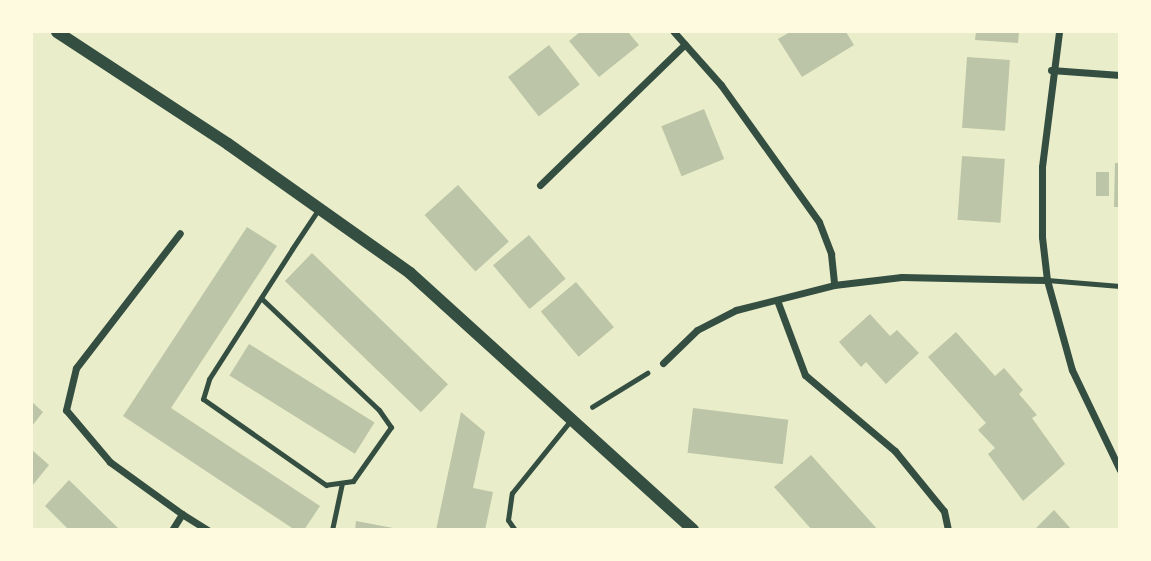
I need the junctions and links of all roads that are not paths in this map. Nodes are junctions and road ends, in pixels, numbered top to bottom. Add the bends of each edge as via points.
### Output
1 (57, 32) edge
2 (674, 32) edge
3 (1059, 32) edge
4 (685, 44) junction
5 (1051, 70) junction
6 (1119, 75) edge
7 (540, 185) dead end
8 (318, 210) junction
9 (180, 233) dead end
10 (1047, 280) junction
11 (834, 285) junction
12 (1119, 286) edge
13 (261, 298) junction
14 (776, 300) junction
15 (663, 363) road end
16 (573, 418) junction
17 (1119, 470) edge
18 (342, 483) junction
19 (182, 514) junction
20 (172, 530) edge
21 (208, 530) edge
22 (332, 530) edge
23 (516, 530) edge
24 (693, 530) edge
25 (948, 530) edge

1 - 8 street via 228,144
2 - 4 street
3 - 5 street
4 - 7 street
4 - 11 street via 722,85 819,222 831,254
5 - 6 street
5 - 10 street via 1042,167
8 - 13 lane
8 - 16 street via 410,273
9 - 19 street via 76,368 66,410 110,462
10 - 11 street via 902,277
10 - 12 lane
10 - 17 street via 1072,370
11 - 14 street
13 - 18 lane via 379,410 391,427 353,481
13 - 18 lane via 209,379 203,398 326,485
14 - 15 street via 736,310 696,330
14 - 25 street via 805,375 895,452 944,511
16 - 23 lane via 512,493 508,520
16 - 24 street
18 - 22 lane
19 - 20 street
19 - 21 street

